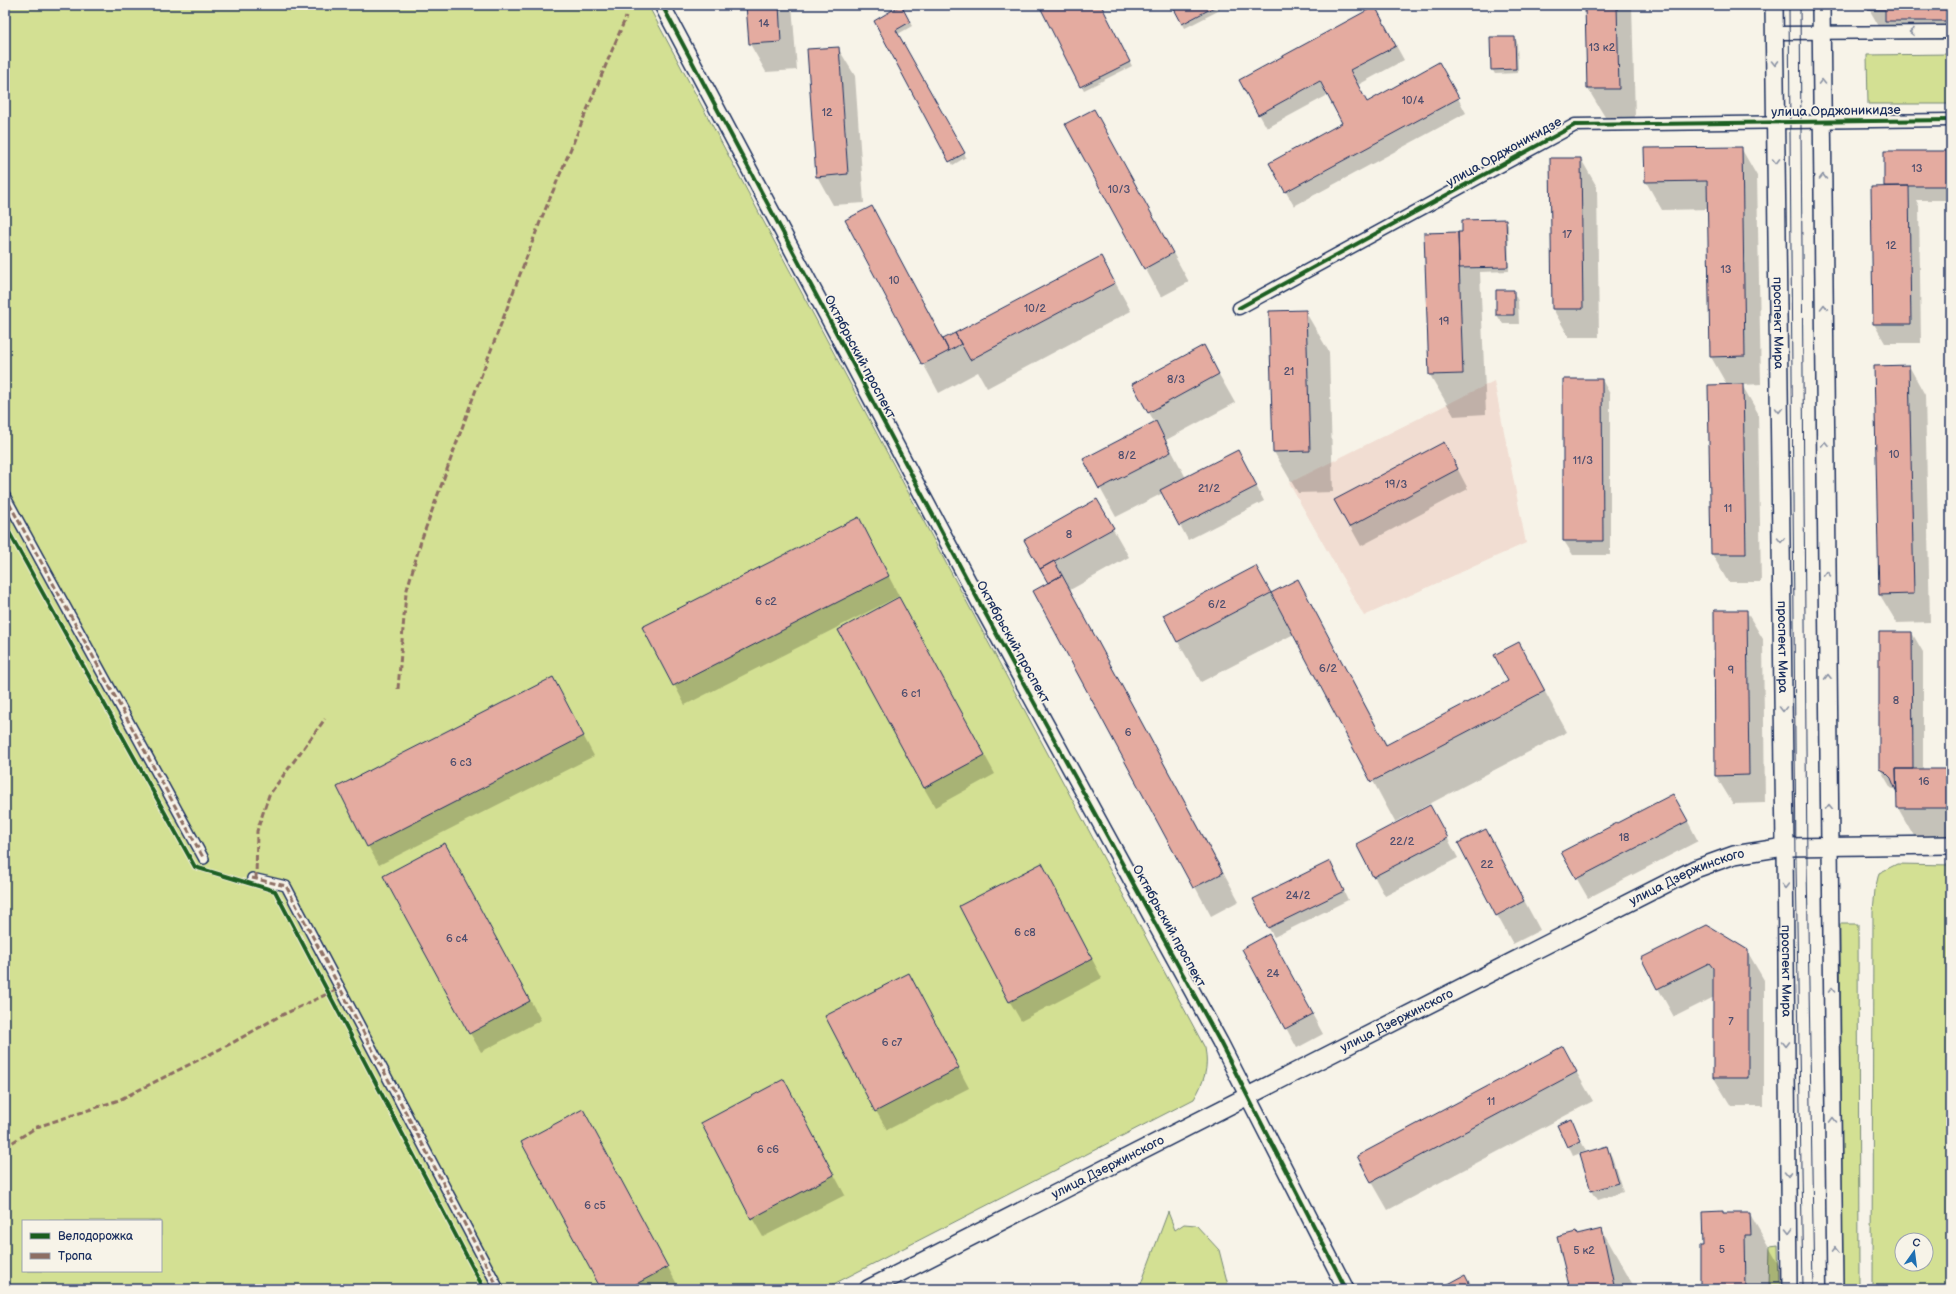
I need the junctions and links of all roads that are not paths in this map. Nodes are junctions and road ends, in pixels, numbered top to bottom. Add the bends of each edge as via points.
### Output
1 (662, 5) edge
2 (1774, 5) edge
3 (1821, 5) edge
4 (1951, 32) edge
5 (1774, 33) junction
6 (1821, 33) junction
7 (1951, 120) edge
8 (1823, 121) junction
9 (1776, 122) junction
10 (1239, 308) dead end
11 (5, 496) edge
12 (1951, 845) edge
13 (1830, 846) junction
14 (1785, 847) junction
15 (204, 859) dead end
16 (252, 878) dead end
17 (1248, 1096) junction
18 (499, 1289) edge
19 (868, 1289) edge
20 (1346, 1289) edge
21 (1789, 1289) edge
22 (1835, 1289) edge

1 - 17 street, Октябрьский проспект via 984,611
2 - 5 main road, проспект Мира
3 - 6 main road
4 -> 6 street
5 - 6 street
5 -> 9 main road, проспект Мира
8 -> 6 main road
7 - 8 street, улица Орджоникидзе
8 - 9 street, улица Орджоникидзе
13 -> 8 main road
9 - 10 street, улица Орджоникидзе via 1575,125
9 -> 14 main road, проспект Мира
11 - 15 street
12 - 13 main road, улица Дзержинского
13 - 14 main road, улица Дзержинского
22 -> 13 street
14 - 17 main road, улица Дзержинского via 1734,855 1695,869
14 -> 21 street, проспект Мира
16 - 18 street via 286,886
17 - 19 main road, улица Дзержинского
17 - 20 street, Октябрьский проспект

